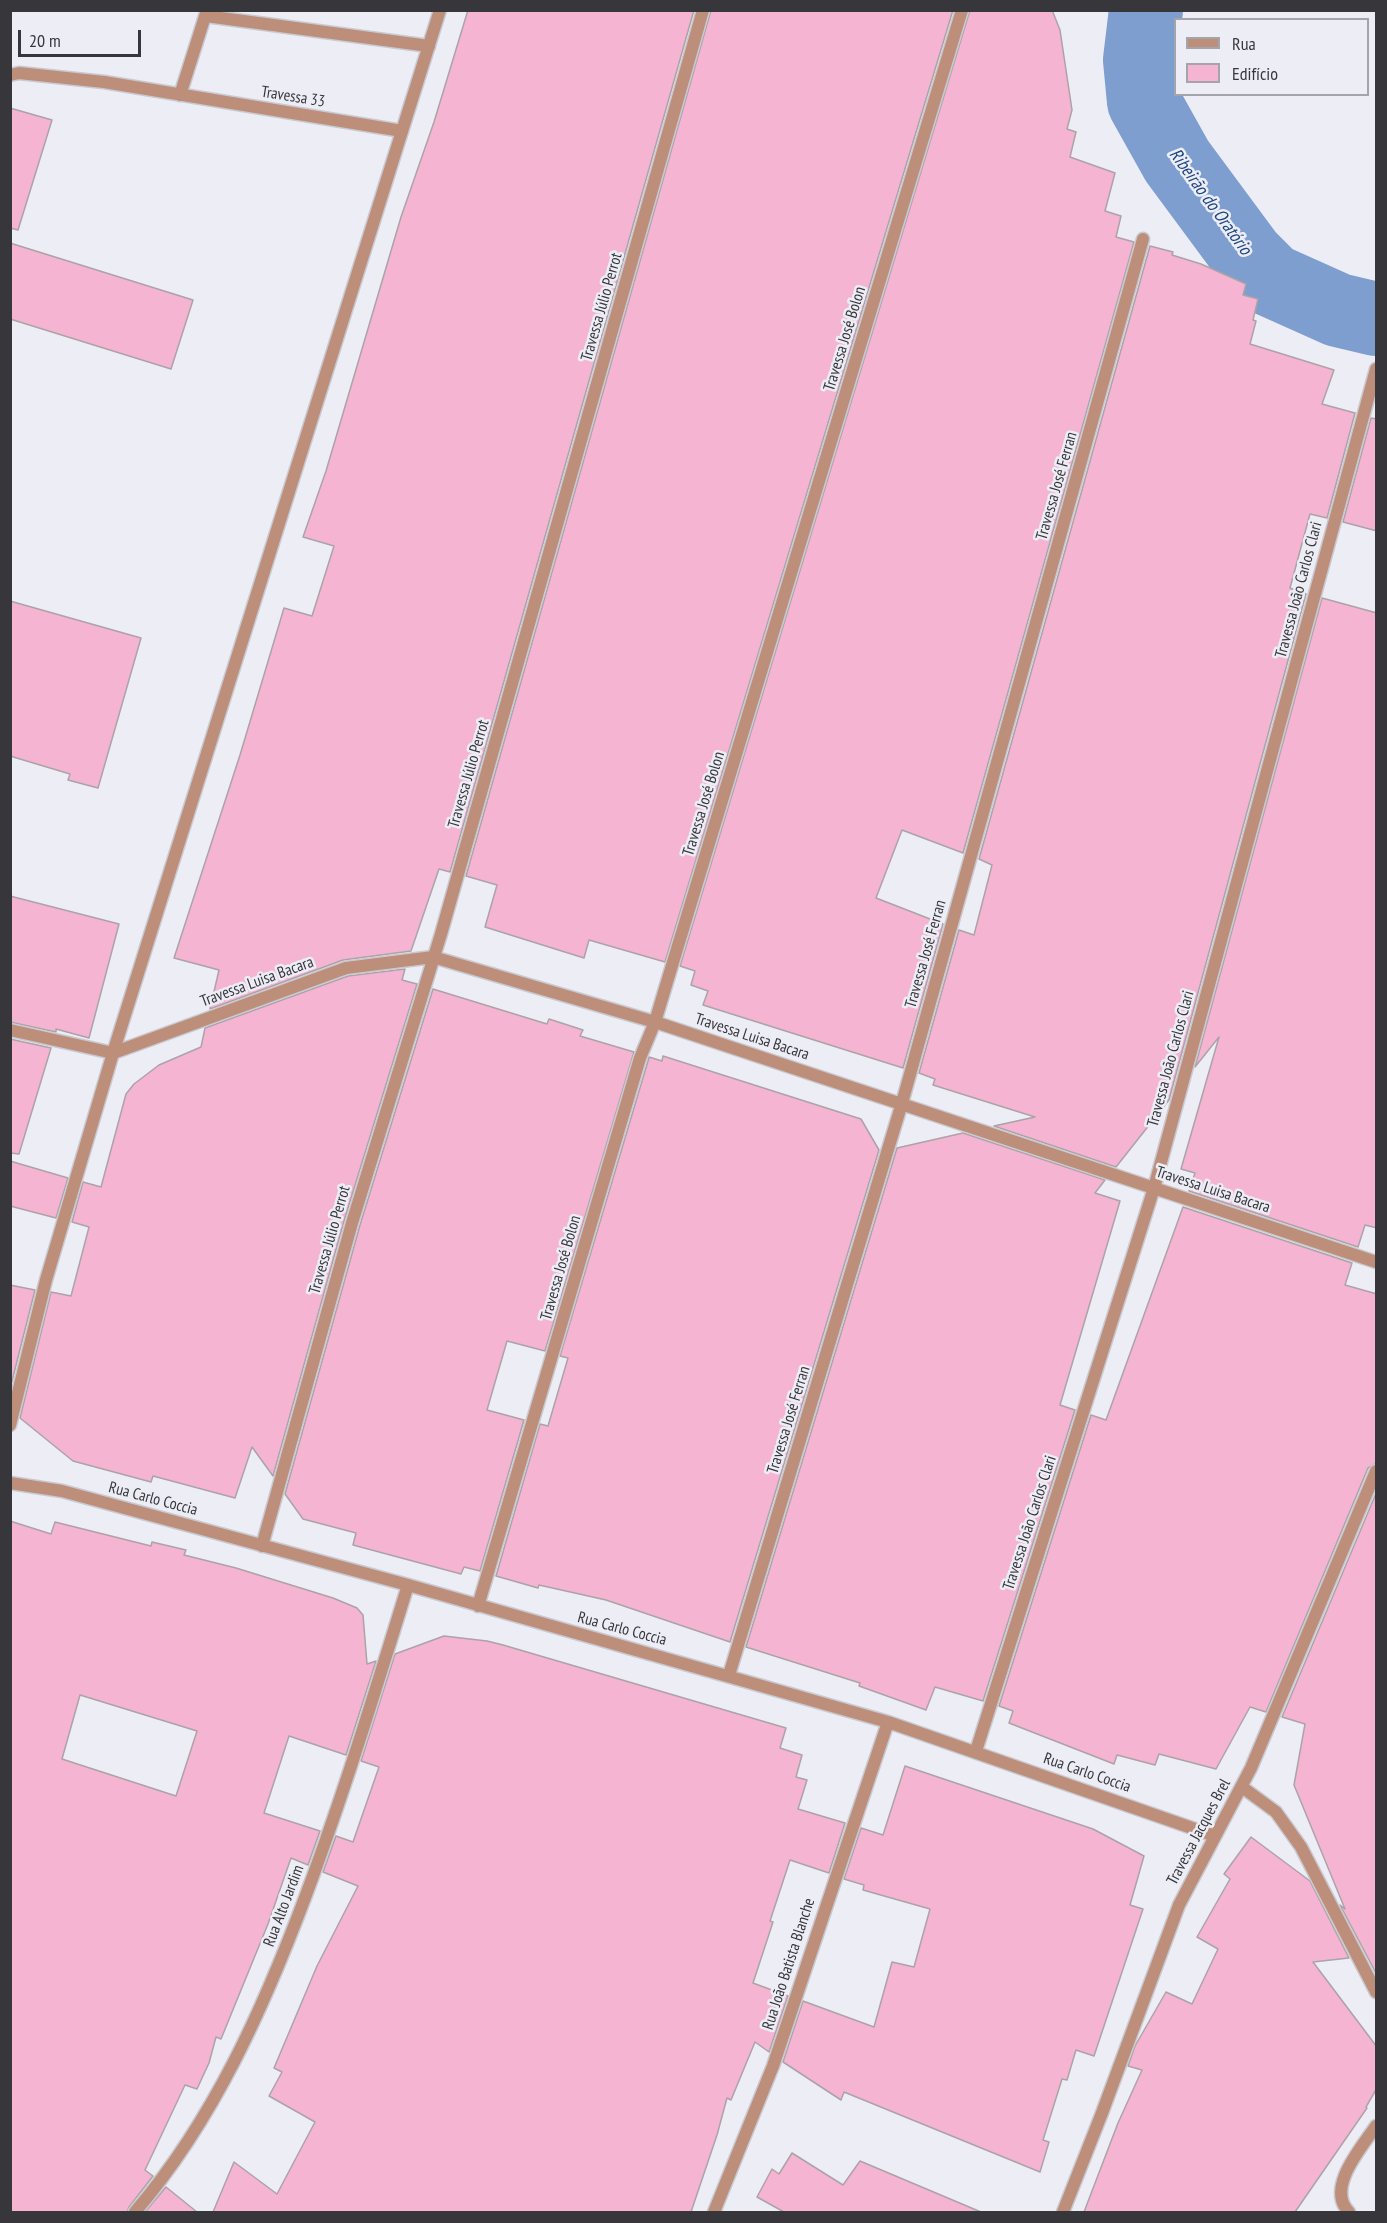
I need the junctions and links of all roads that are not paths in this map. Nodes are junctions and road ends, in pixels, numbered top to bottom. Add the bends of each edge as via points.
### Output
1 (440, 10) edge
2 (703, 10) edge
3 (962, 10) edge
4 (207, 13) edge
5 (429, 46) junction
6 (10, 75) edge
7 (180, 95) junction
8 (402, 131) junction
9 (1143, 239) dead end
10 (1376, 369) edge
11 (433, 957) junction
12 (655, 1022) junction
13 (10, 1030) edge
14 (113, 1053) junction
15 (902, 1104) junction
16 (1154, 1188) junction
17 (1377, 1262) edge
18 (10, 1425) edge
19 (1377, 1471) edge
20 (10, 1483) edge
21 (262, 1546) junction
22 (408, 1585) junction
23 (478, 1606) junction
24 (729, 1675) junction
25 (888, 1722) junction
26 (975, 1751) junction
27 (1242, 1786) junction
28 (1215, 1836) junction
29 (1377, 1992) edge
30 (1377, 2126) edge
31 (135, 2212) edge
32 (714, 2212) edge
33 (1063, 2212) edge
34 (1349, 2212) edge

1 - 5 street
2 - 11 street, Travessa Júlio Perrot
3 - 12 street, Travessa José Bolon
4 - 5 street
4 - 7 street
5 - 8 street
6 - 7 street, Travessa 33 via 104,82
7 - 8 street, Travessa 33
8 - 14 street
9 - 15 street, Travessa José Ferran
10 - 16 street, Travessa João Carlos Clari
11 - 12 street, Travessa Luisa Bacara
11 - 14 street, Travessa Luisa Bacara via 346,968
11 - 21 street, Travessa Júlio Perrot via 352,1223
12 - 15 street, Travessa Luisa Bacara
12 - 23 street, Travessa José Bolon via 640,1059
13 - 14 street
14 - 18 street via 46,1280
15 - 16 street, Travessa Luisa Bacara
15 - 24 street, Travessa José Ferran
16 - 17 street, Travessa Luisa Bacara
16 - 26 street, Travessa João Carlos Clari
19 - 27 street, Travessa Jacques Brel
20 - 21 street, Rua Carlo Coccia via 62,1491
21 - 22 street, Rua Carlo Coccia
22 - 23 street, Rua Carlo Coccia
22 - 31 street, Rua Alto Jardim via 367,1718 276,1975 208,2112 155,2190
23 - 24 street, Rua Carlo Coccia
24 - 25 street, Rua Carlo Coccia
25 - 26 street, Rua Carlo Coccia
25 - 32 street, Rua João Batista Blanche via 773,2066
26 - 28 street, Rua Carlo Coccia
27 - 28 street, Travessa Jacques Brel
27 - 29 street via 1276,1812 1301,1846
28 - 33 street, Travessa Jacques Brel via 1179,1905
30 - 34 street via 1342,2178 1341,2196

